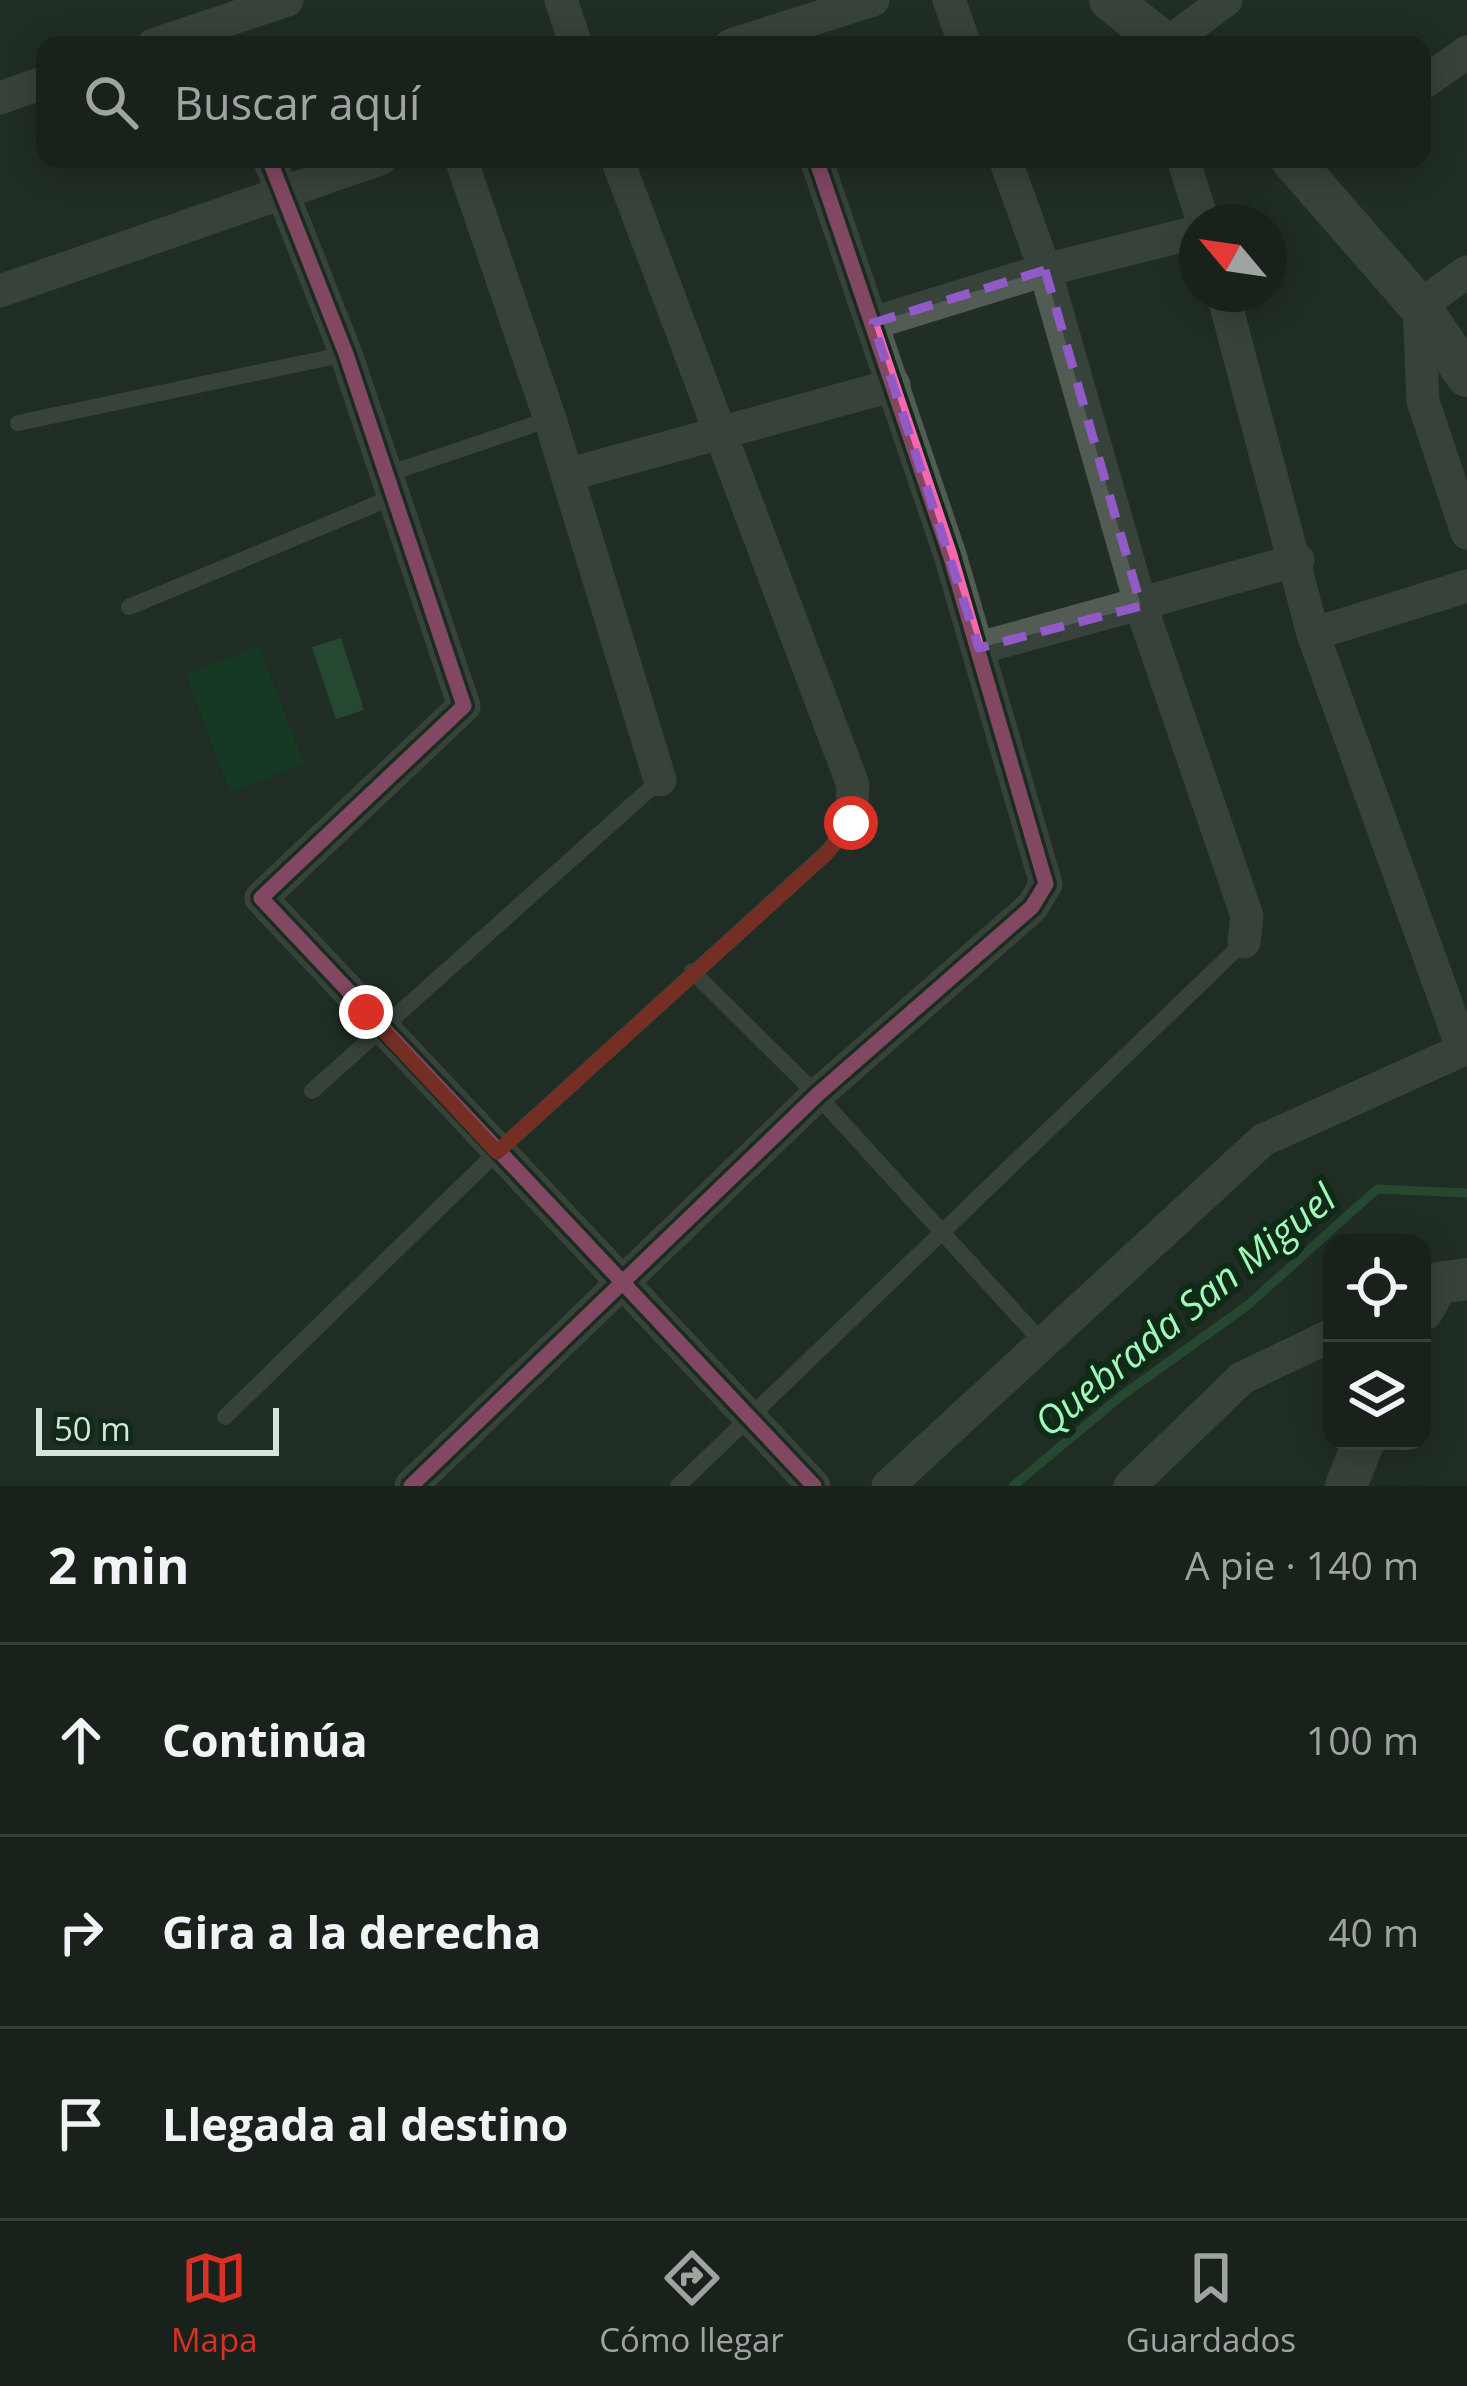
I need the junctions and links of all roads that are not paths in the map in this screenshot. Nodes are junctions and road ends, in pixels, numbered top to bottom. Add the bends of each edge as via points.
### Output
1 (287, 0) edge
2 (562, 0) edge
3 (759, 0) edge
4 (873, 0) edge
5 (949, 0) edge
6 (1110, 0) edge
7 (1226, 0) edge
8 (224, 22) edge
9 (181, 36) edge
10 (573, 36) edge
11 (772, 36) edge
12 (781, 36) edge
13 (961, 36) edge
14 (1155, 36) edge
15 (1176, 36) edge
16 (1467, 52) edge
17 (1431, 78) edge
18 (36, 85) edge
19 (0, 98) edge
20 (272, 168) edge
21 (355, 168) edge
22 (464, 168) edge
23 (621, 168) edge
24 (819, 168) edge
25 (1008, 168) edge
26 (1186, 168) edge
27 (1306, 168) edge
28 (281, 194) junction
29 (1197, 204) edge
30 (1179, 236) edge
31 (1045, 270) junction
32 (1467, 272) edge
33 (0, 291) edge
34 (1419, 306) junction
35 (1228, 312) edge
36 (873, 323) junction
37 (346, 354) junction
38 (1467, 376) edge
39 (894, 385) junction
40 (550, 419) junction
41 (18, 423) dead end
42 (724, 430) junction
43 (567, 475) junction
44 (389, 486) junction
45 (1467, 533) edge
46 (1298, 560) junction
47 (1467, 586) edge
48 (1141, 606) junction
49 (130, 607) dead end
50 (1313, 634) junction
51 (980, 648) junction
52 (660, 780) joint
53 (851, 823) joint
54 (1244, 942) joint
55 (692, 971) junction
56 (383, 1030) junction
57 (1465, 1049) edge
58 (312, 1091) dead end
59 (817, 1095) junction
60 (497, 1152) junction
61 (942, 1232) junction
62 (627, 1282) junction
63 (1323, 1339) edge
64 (1042, 1343) junction
65 (750, 1415) junction
66 (225, 1417) dead end
67 (1360, 1450) edge
68 (411, 1486) edge
69 (678, 1486) edge
70 (814, 1486) edge
71 (888, 1486) edge
72 (1130, 1486) edge
73 (1346, 1486) edge

1 - 8 street
2 - 10 street
3 - 11 street
4 - 12 street
5 - 13 street
6 - 14 street
7 - 15 street
8 - 9 street
16 - 17 street
18 - 19 street
20 - 28 street
21 - 28 street
22 - 40 street
23 - 42 street
24 - 36 street
25 - 31 street
26 - 29 street
27 - 34 street
28 - 33 street
28 - 37 street
30 - 31 street
31 - 36 street
31 - 48 street
32 - 34 street
34 - 38 street
34 - 45 street via 1424,401
35 - 46 street
36 - 39 street
37 - 41 lane
37 - 44 street
39 - 42 street
39 - 51 street
40 - 43 street
40 - 44 lane
42 - 43 street
42 - 53 street via 854,785
43 - 52 street
44 - 49 lane
44 - 56 street via 464,706 261,898
46 - 48 street
46 - 50 street
47 - 50 street
48 - 51 street
48 - 54 street via 1247,916
50 - 57 street
51 - 59 street via 1046,884 1032,907
52 - 56 lane
53 - 55 lane
54 - 61 lane
55 - 59 lane
55 - 60 lane
56 - 58 lane
56 - 60 street
57 - 64 street via 1264,1140
59 - 61 lane
59 - 62 street
60 - 62 street
60 - 66 lane
61 - 64 lane
61 - 65 lane
62 - 65 street
62 - 68 street
63 - 72 street via 1242,1378
64 - 71 street
65 - 69 lane
65 - 70 street
67 - 73 street

